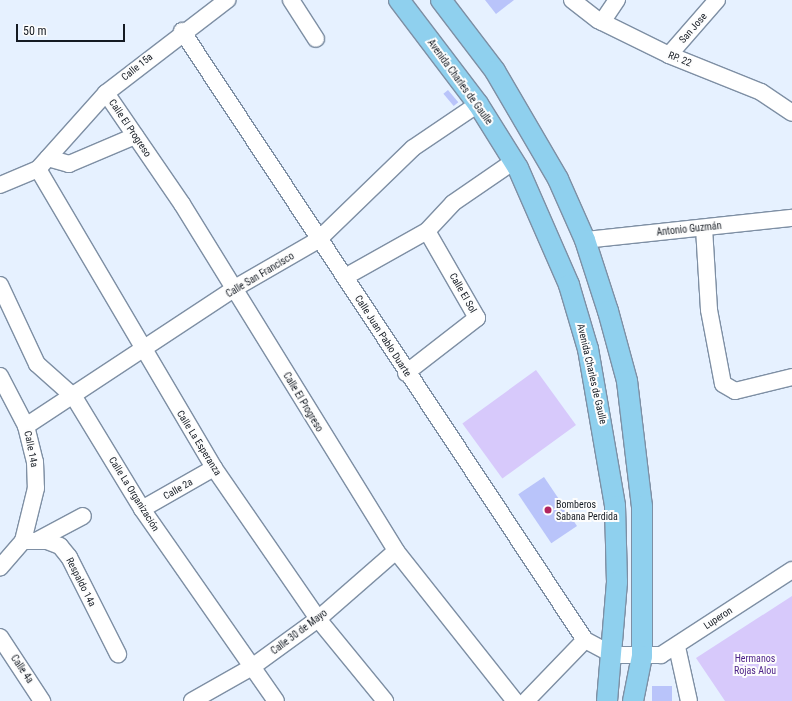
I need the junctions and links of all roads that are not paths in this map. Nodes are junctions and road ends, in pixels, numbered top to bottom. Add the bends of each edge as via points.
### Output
1 (227, 0) edge
2 (291, 0) edge
3 (399, 0) edge
4 (441, 0) edge
5 (572, 0) edge
6 (617, 0) edge
7 (717, 0) edge
8 (602, 22) junction
9 (182, 31) junction
10 (316, 39) dead end
11 (669, 55) junction
12 (106, 93) junction
13 (478, 104) junction
14 (792, 113) edge
15 (135, 136) junction
16 (514, 161) junction
17 (43, 163) junction
18 (0, 185) edge
19 (792, 218) edge
20 (704, 228) junction
21 (427, 231) junction
22 (318, 240) junction
23 (585, 240) junction
24 (345, 277) junction
25 (0, 285) edge
26 (235, 288) junction
27 (143, 352) junction
28 (406, 373) junction
29 (0, 376) edge
30 (792, 377) edge
31 (74, 397) junction
32 (26, 426) junction
33 (214, 468) junction
34 (142, 509) junction
35 (83, 516) dead end
36 (29, 541) junction
37 (396, 551) junction
38 (0, 567) edge
39 (792, 570) edge
40 (318, 619) junction
41 (0, 638) edge
42 (585, 640) junction
43 (678, 647) junction
44 (118, 654) dead end
45 (613, 655) junction
46 (642, 656) junction
47 (252, 667) junction
48 (42, 701) edge
49 (192, 701) edge
50 (276, 701) edge
51 (385, 701) edge
52 (515, 701) edge
53 (526, 701) edge
54 (607, 701) edge
55 (633, 701) edge
56 (689, 701) edge

1 - 9 street, Calle 15a
2 - 10 street
3 - 13 main road, Avenida Charles de Gaulle
4 - 23 main road via 495,71 528,125 558,179
5 - 8 street, RP. 22
6 - 8 street
7 - 11 street, San Jose
8 - 11 street, RP. 22
9 - 12 street, Calle 15a
9 - 22 street, Calle Juan Pablo Duarte
11 - 14 street, RP. 22 via 761,92
12 - 15 street, Calle El Progreso
12 - 17 street, Calle 15a
13 - 16 main road, Avenida Charles de Gaulle
13 - 22 street, Calle San Francisco via 413,148
15 - 17 street via 69,164
15 - 26 street, Calle El Progreso
16 - 21 street via 453,203
16 - 45 main road, Avenida Charles de Gaulle via 569,285 589,353 615,506 617,582
17 - 18 street, Calle 15a
17 - 27 street, Calle La Esperanza
19 - 20 street, Antonio Guzmán
20 - 23 street, Antonio Guzmán
20 - 30 street via 709,310 723,384 735,391
21 - 24 street
21 - 28 street, Calle El Sol via 478,318
22 - 24 street, Calle Juan Pablo Duarte
22 - 26 street, Calle San Francisco
23 - 46 main road via 626,381 637,450 644,578
24 - 28 street, Calle Juan Pablo Duarte
25 - 31 street, Calle La Organización via 37,364
26 - 27 street, Calle San Francisco
26 - 37 street, Calle El Progreso
27 - 31 street, Calle San Francisco
27 - 33 street, Calle La Esperanza
28 - 42 street, Calle Juan Pablo Duarte
29 - 32 street, Calle 14a
31 - 32 street, Calle San Francisco
31 - 34 street, Calle La Organización
32 - 36 street, Calle 14a via 35,462 36,488
33 - 34 street, Calle 2a
33 - 40 street, Calle La Esperanza
34 - 47 street, Calle La Organización
35 - 36 street
36 - 38 street, Calle 14a
36 - 44 street, Respaldo 14a via 60,546 69,557
37 - 40 street, Calle 30 de Mayo
37 - 52 street, Calle El Progreso
39 - 43 street, Luperon
40 - 47 street, Calle 30 de Mayo
40 - 51 street, Calle La Esperanza
41 - 48 street, Calle 4a
42 - 45 street
42 - 53 street
43 - 46 street, Luperon via 661,655
43 - 56 street
45 - 46 street, Luperon
45 - 54 main road, Avenida Charles de Gaulle
46 - 55 main road
47 - 49 street, Calle 30 de Mayo
47 - 50 street, Calle La Organización

